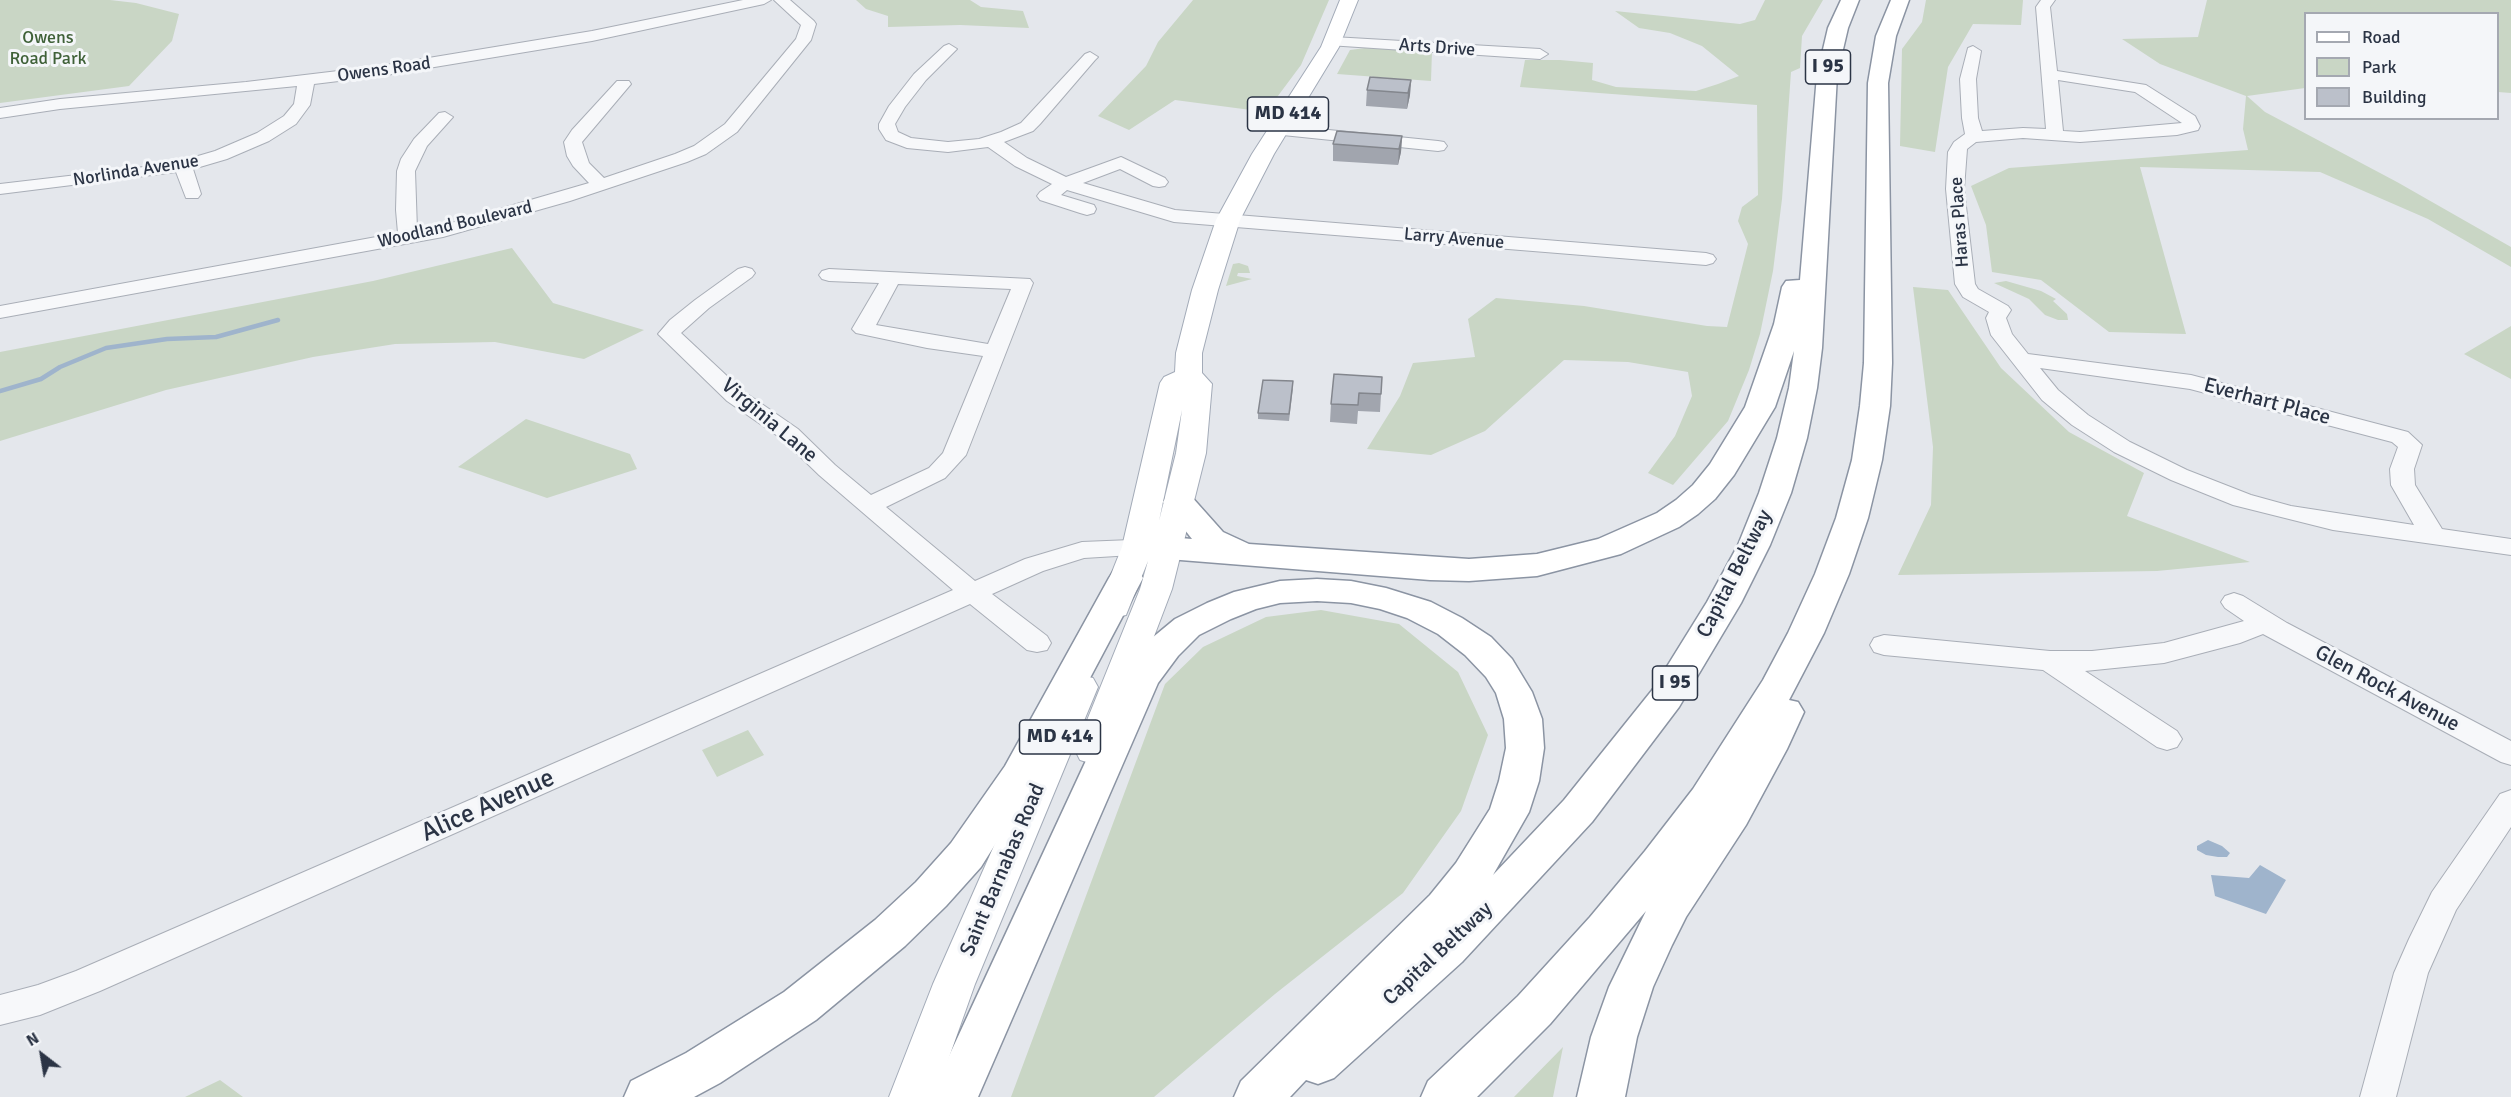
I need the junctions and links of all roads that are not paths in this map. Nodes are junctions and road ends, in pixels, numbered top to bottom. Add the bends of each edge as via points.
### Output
1 (764, 0) edge
2 (781, 0) edge
3 (1350, 0) edge
4 (1850, 0) edge
5 (1900, 0) edge
6 (2048, 0) edge
7 (1333, 42) junction
8 (949, 49) dead end
9 (1973, 51) dead end
10 (1540, 54) dead end
11 (1090, 57) dead end
12 (2048, 74) junction
13 (306, 81) junction
14 (623, 84) dead end
15 (0, 113) edge
16 (445, 117) dead end
17 (1278, 130) junction
18 (2055, 135) junction
19 (1822, 137) junction
20 (1973, 137) junction
21 (990, 141) junction
22 (1438, 146) dead end
23 (183, 166) junction
24 (1159, 182) dead end
25 (1065, 184) junction
26 (601, 185) junction
27 (0, 189) edge
28 (192, 194) dead end
29 (1228, 220) junction
30 (1149, 225) dead end
31 (408, 238) junction
32 (1706, 258) dead end
33 (745, 273) dead end
34 (829, 275) dead end
35 (891, 279) junction
36 (0, 312) edge
37 (997, 352) junction
38 (2020, 359) junction
39 (1188, 376) junction
40 (1179, 502) junction
41 (869, 505) junction
42 (1852, 518) junction
43 (2433, 536) junction
44 (2511, 547) edge
45 (1247, 555) junction
46 (1144, 558) junction
47 (972, 592) junction
48 (2234, 602) dead end
49 (2265, 622) junction
50 (1037, 644) dead end
51 (1884, 645) dead end
52 (2050, 662) junction
53 (2167, 739) dead end
54 (2511, 754) edge
55 (2511, 802) edge
56 (0, 1010) edge
57 (648, 1097) edge
58 (912, 1097) edge
59 (953, 1097) edge
60 (1258, 1097) edge
61 (1278, 1097) edge
62 (1445, 1097) edge
63 (1601, 1097) edge
64 (2378, 1097) edge

1 - 13 street, Owens Road via 592,36
2 - 26 street, Woodland Boulevard via 807,20 808,32 731,128 699,150
3 - 7 main road, Saint Barnabas Road / MD 414
4 - 19 highway, Capital Beltway / I 95 via 1831,50
5 - 42 highway, I 95 via 1886,36 1878,83 1878,363 1867,460
6 - 12 street via 2043,7
7 - 10 street, Arts Drive
7 - 17 main road, Saint Barnabas Road / MD 414
8 - 21 street via 897,106 889,118 888,132 907,142 938,147
9 - 20 street via 1968,79
11 - 21 street via 1027,127
12 - 18 street
12 - 18 street via 2140,88 2189,120 2192,126 2080,137
13 - 15 street, Owens Road
13 - 23 street, Norlinda Avenue via 303,105 279,129
14 - 26 street via 573,142 582,166
16 - 31 street via 420,143 406,171
17 - 22 street
17 - 29 main road, Saint Barnabas Road / MD 414
18 - 20 street via 2010,133
19 - 45 highway via 1788,324 1772,377 1734,452 1704,492 1687,507 1609,547 1518,567 1430,569
19 - 61 highway, Capital Beltway / I 95 via 1803,388 1775,494 1754,546 1724,603 1652,717 1548,845 1448,949
20 - 38 street, Haras Place via 1957,152 1955,189 1965,284 1970,293 2001,310 1996,318 1999,329
21 - 25 street, Larry Avenue via 1020,162
23 - 27 street, Norlinda Avenue
23 - 28 street
24 - 25 street via 1121,162
25 - 29 street, Larry Avenue via 1156,211
25 - 30 street via 1046,196
26 - 31 street, Woodland Boulevard via 499,217
29 - 32 street, Larry Avenue
29 - 39 main road, Saint Barnabas Road / MD 414 via 1205,290 1189,353
31 - 36 street, Woodland Boulevard
33 - 41 street, Virginia Lane via 676,324 669,334 735,396 790,434
34 - 35 street
35 - 37 street via 863,329
35 - 37 street via 1023,283
37 - 41 street via 954,455 937,473
38 - 43 street via 2050,395 2080,420 2122,447 2179,475 2242,500 2289,513
38 - 43 street, Everhart Place via 2191,382 2400,437 2410,445 2402,469 2403,485
39 - 40 main road, Saint Barnabas Road / MD 414 via 1197,384 1196,412
39 - 46 main road, Saint Barnabas Road / MD 414 via 1174,383
40 - 45 highway via 1211,539
40 - 46 main road, Saint Barnabas Road / MD 414
41 - 47 street, Virginia Lane
42 - 62 highway, I 95 via 1806,633 1779,685 1707,800 1605,930 1534,1010
42 - 63 highway via 1840,577 1814,649 1768,749 1732,814 1652,940 1614,1036
43 - 44 street
45 - 46 highway
46 - 47 street via 1092,548
46 - 57 highway via 1019,776 966,855 938,886 890,933 800,1006 703,1068
46 - 58 main road, Saint Barnabas Road / MD 414 via 954,984
46 - 59 main road, Saint Barnabas Road / MD 414 via 1156,589
47 - 50 street, Virginia Lane
47 - 56 street, Alice Avenue via 88,981 40,1000
48 - 49 street, Glen Rock Avenue
49 - 52 street via 2230,636 2164,653 2092,662
49 - 54 street, Glen Rock Avenue
51 - 52 street
52 - 53 street
55 - 64 street via 2444,902 2421,949
59 - 60 highway via 1140,683 1165,647 1187,627 1218,611 1280,592 1351,592 1386,599 1450,626 1478,646 1499,668 1514,692 1523,719 1525,748 1519,781 1509,812 1472,875

